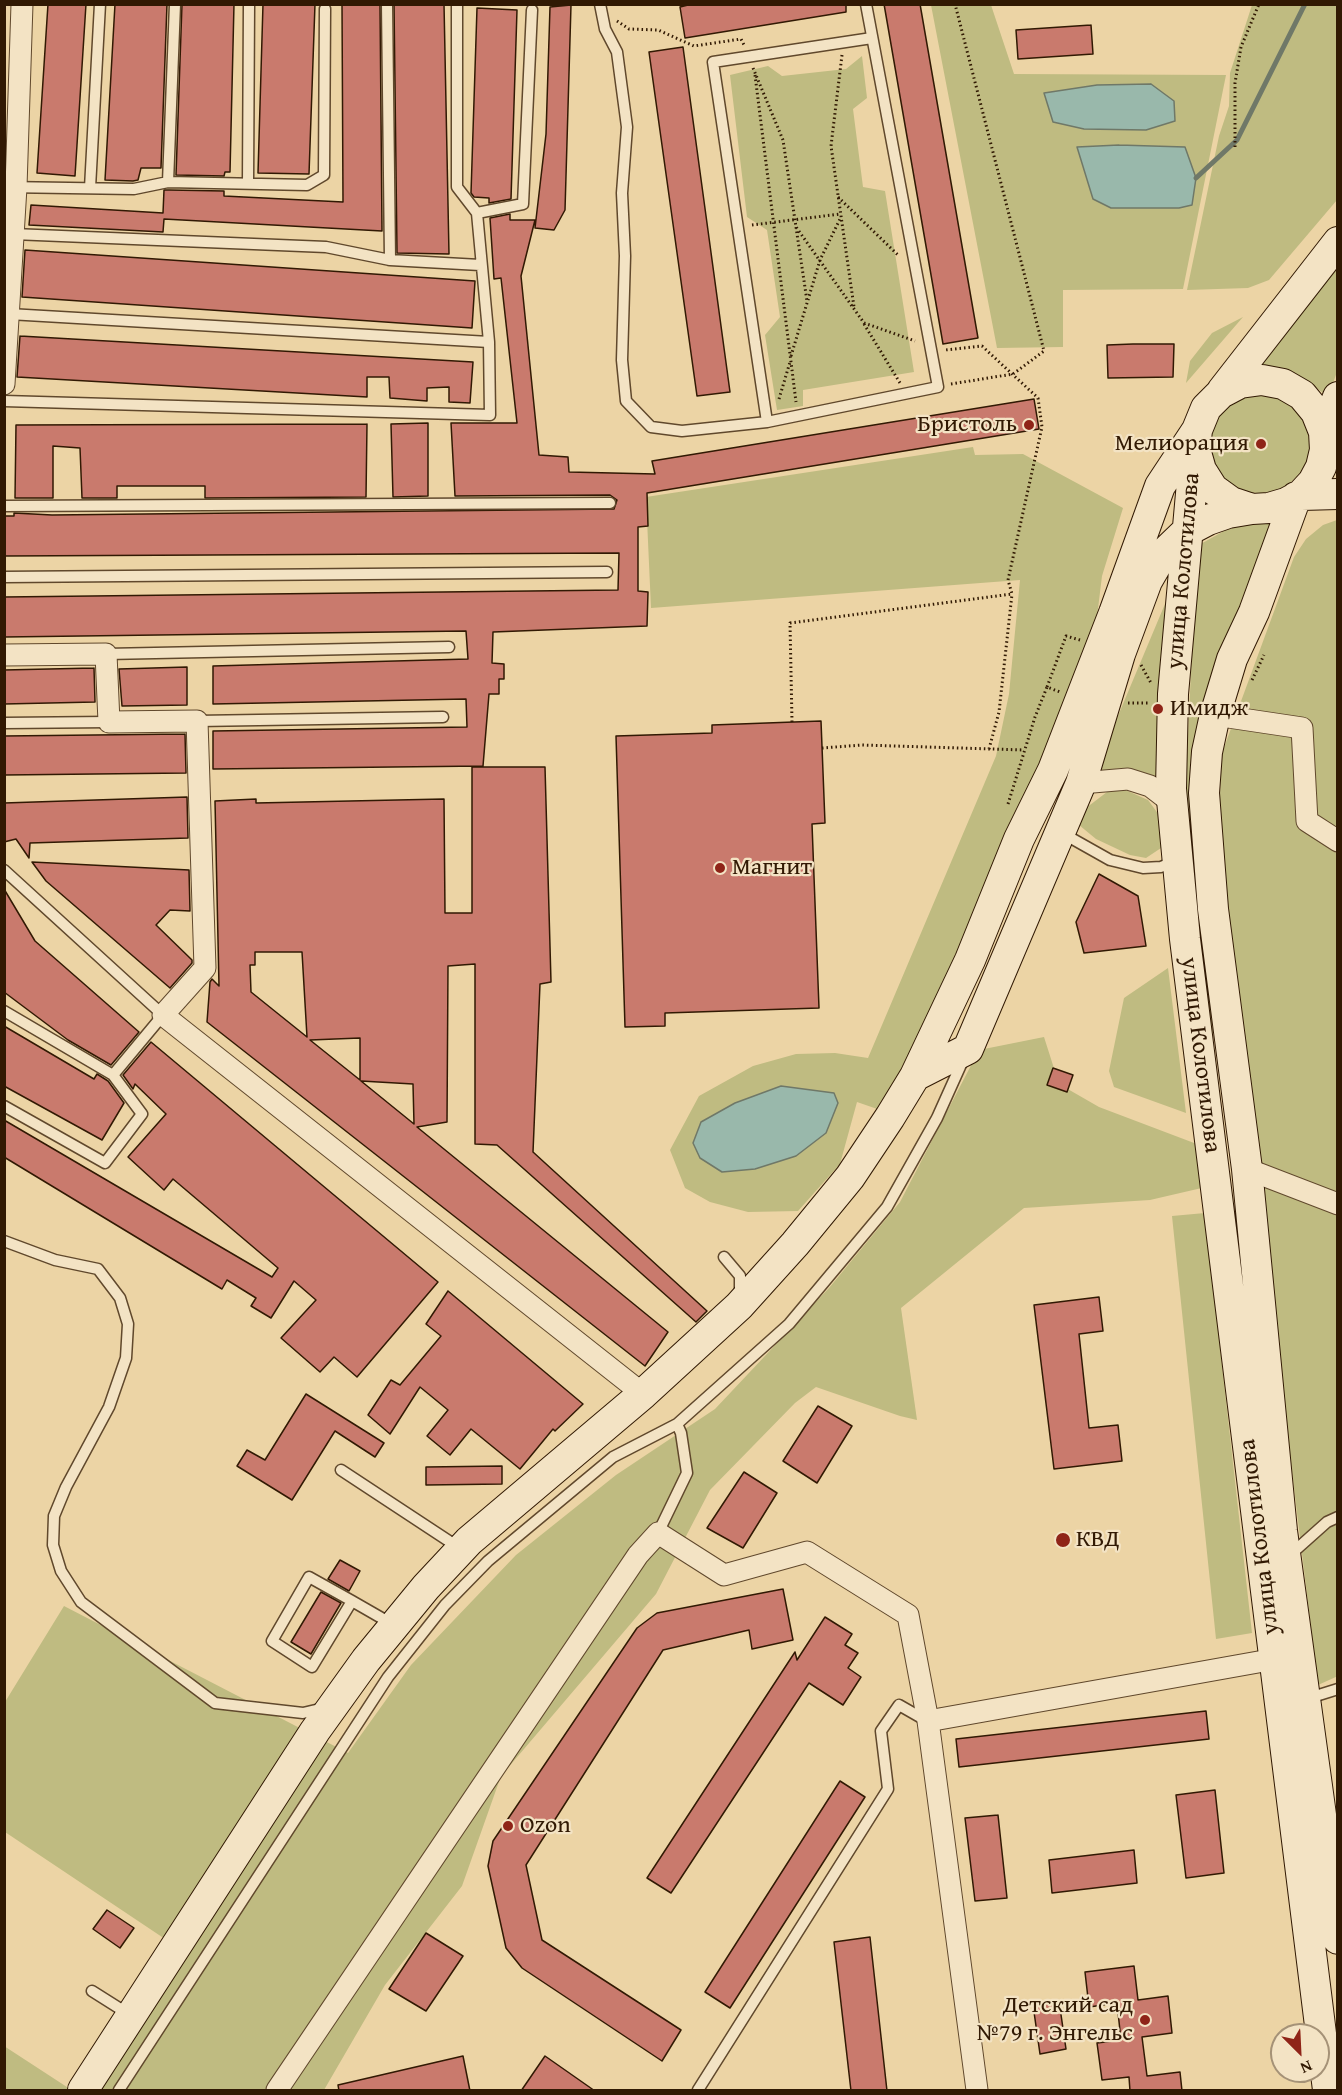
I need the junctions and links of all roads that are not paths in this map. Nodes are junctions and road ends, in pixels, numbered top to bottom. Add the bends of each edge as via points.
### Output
1 (22, 4) edge
2 (100, 4) edge
3 (175, 4) edge
4 (249, 4) edge
5 (387, 4) edge
6 (457, 4) edge
7 (866, 4) edge
8 (601, 7) edge
9 (325, 9) dead end
10 (532, 10) dead end
11 (872, 38) junction
12 (168, 182) junction
13 (248, 183) junction
14 (10, 187) edge
15 (90, 188) junction
16 (477, 213) junction
17 (13, 234) junction
18 (1338, 242) edge
19 (390, 260) junction
20 (480, 265) junction
21 (9, 314) junction
22 (489, 342) junction
23 (4, 384) edge
24 (1221, 393) junction
25 (1338, 397) edge
26 (4, 401) edge
27 (770, 422) junction
28 (1196, 440) junction
29 (1328, 440) edge
30 (1338, 494) edge
31 (1298, 496) junction
32 (610, 503) dead end
33 (4, 506) edge
34 (1252, 509) junction
35 (1187, 531) junction
36 (607, 572) dead end
37 (4, 577) edge
38 (449, 647) dead end
39 (106, 654) junction
40 (4, 655) edge
41 (1215, 714) junction
42 (444, 717) dead end
43 (197, 721) junction
44 (109, 722) junction
45 (4, 723) edge
46 (1081, 783) junction
47 (1172, 803) junction
48 (1061, 832) junction
49 (1338, 841) edge
50 (1178, 860) junction
51 (4, 870) edge
52 (4, 1011) edge
53 (163, 1015) junction
54 (968, 1049) junction
55 (113, 1075) junction
56 (915, 1076) junction
57 (4, 1106) edge
58 (1247, 1169) junction
59 (1338, 1204) edge
60 (4, 1241) edge
61 (724, 1257) dead end
62 (740, 1306) junction
63 (643, 1394) junction
64 (677, 1424) junction
65 (341, 1470) dead end
66 (1338, 1517) edge
67 (658, 1533) junction
68 (461, 1549) junction
69 (1286, 1559) junction
70 (352, 1601) junction
71 (394, 1625) junction
72 (1287, 1658) junction
73 (1338, 1689) edge
74 (1305, 1699) junction
75 (333, 1706) junction
76 (928, 1721) junction
77 (1338, 1939) edge
78 (92, 1991) dead end
79 (131, 2016) junction
80 (1331, 2047) edge
81 (83, 2091) edge
82 (119, 2091) edge
83 (277, 2091) edge
84 (698, 2091) edge
85 (977, 2091) edge
86 (1328, 2091) edge

1 - 14 street
2 - 15 lane
3 - 12 lane
4 - 13 lane
5 - 19 lane
6 - 16 lane via 457,188
7 - 11 lane
8 - 27 lane via 605,29 617,52 627,127 622,193 622,360 626,401 651,427 682,431
9 - 13 lane via 324,176 307,184
10 - 16 lane via 523,204
11 - 27 lane via 713,62
11 - 27 lane via 938,387
12 - 13 lane
12 - 15 lane via 134,189
14 - 15 lane
14 - 17 street
16 - 20 lane
17 - 19 lane via 326,248
17 - 21 street
18 - 24 main road, улица Колотилова
19 - 20 lane
20 - 22 lane
21 - 22 lane
21 - 23 street
22 - 26 lane via 490,415
24 - 28 main road, улица Колотилова via 1206,408
24 - 29 main road, улица Колотилова via 1240,382 1262,380 1283,384 1309,403
25 - 29 main road, улица Колотилова
28 - 34 main road, улица Колотилова via 1201,470 1213,489 1231,502
28 - 35 main road, улица Колотилова
28 - 56 main road via 1160,486 1053,770
29 - 31 main road, улица Колотилова via 1313,482
30 - 31 main road
31 - 34 main road via 1269,508
31 - 41 main road, улица Колотилова via 1232,660
32 - 33 lane
34 - 35 main road via 1228,513
35 - 46 main road via 1162,555 1147,581
35 - 47 main road, улица Колотилова via 1173,694
36 - 37 lane
38 - 39 lane
39 - 40 street
39 - 44 street
41 - 49 street via 1302,729 1307,821
41 - 58 main road, улица Колотилова via 1204,793 1206,842
42 - 43 lane
43 - 44 street
43 - 53 street via 205,968
44 - 45 lane
46 - 47 street via 1128,779 1150,786
46 - 48 main road
47 - 50 main road, улица Колотилова
48 - 50 lane via 1110,860 1143,868 1161,867
48 - 54 main road
50 - 72 main road, улица Колотилова
51 - 53 lane
52 - 55 lane
53 - 55 lane
53 - 63 street
54 - 56 main road
54 - 64 lane via 936,1118 887,1207 789,1324
55 - 57 lane via 142,1114 105,1163
56 - 62 main road via 850,1177
58 - 59 street
58 - 69 main road, улица Колотилова
60 - 75 lane via 55,1260 98,1269 120,1298 128,1324 126,1358 109,1407 54,1516 53,1545 61,1571 81,1602 215,1703 303,1713
61 - 62 lane via 740,1276
62 - 63 main road
63 - 68 main road
64 - 67 lane via 687,1473
64 - 82 lane via 613,1457 488,1561 445,1605 388,1677
65 - 68 lane
66 - 69 lane via 1327,1522
67 - 76 street via 724,1575 807,1552 908,1615
67 - 83 street via 638,1555
68 - 71 main road
69 - 72 main road, улица Колотилова
70 - 70 lane via 309,1577 272,1641 312,1667
70 - 71 lane
71 - 75 main road
72 - 74 main road, улица Колотилова
72 - 76 street
72 - 80 main road, улица Колотилова
73 - 74 lane
74 - 77 main road, улица Колотилова
75 - 79 main road
76 - 84 lane via 899,1705 881,1731 888,1789
76 - 85 street
78 - 79 lane
79 - 81 main road
80 - 86 main road, улица Колотилова

